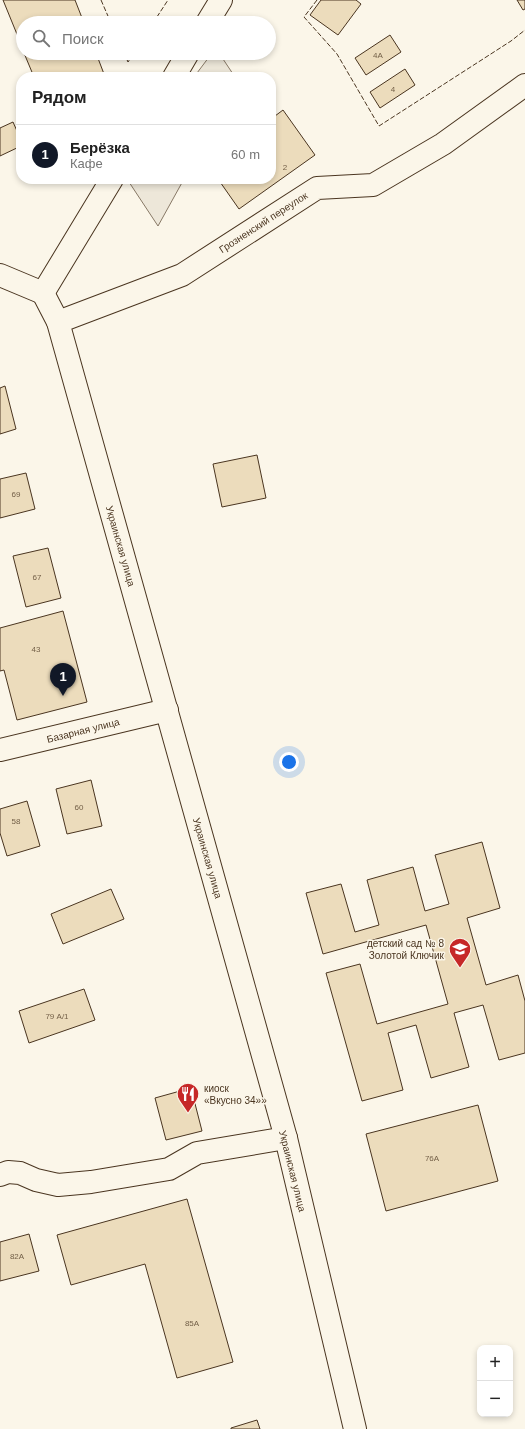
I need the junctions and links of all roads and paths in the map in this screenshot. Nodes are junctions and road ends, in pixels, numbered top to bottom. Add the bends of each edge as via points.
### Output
1 (220, 0) edge
2 (211, 16) edge
3 (184, 60) edge
4 (177, 72) edge
5 (525, 85) edge
6 (109, 184) edge
7 (0, 275) edge
8 (43, 293) junction
9 (58, 322) junction
10 (167, 710) junction
11 (0, 750) edge
12 (286, 1138) junction
13 (0, 1174) edge
14 (355, 1429) edge

1 - 2 street
3 - 4 street
5 - 9 street, Грозненский переулок via 443,144 373,185 317,188 182,275
6 - 8 street
7 - 8 street
8 - 9 street, Украинская улица
9 - 10 street, Украинская улица
10 - 11 street, Базарная улица
10 - 12 street, Украинская улица
12 - 13 street via 197,1153 169,1169 90,1182 58,1185 20,1173
12 - 14 street, Украинская улица

